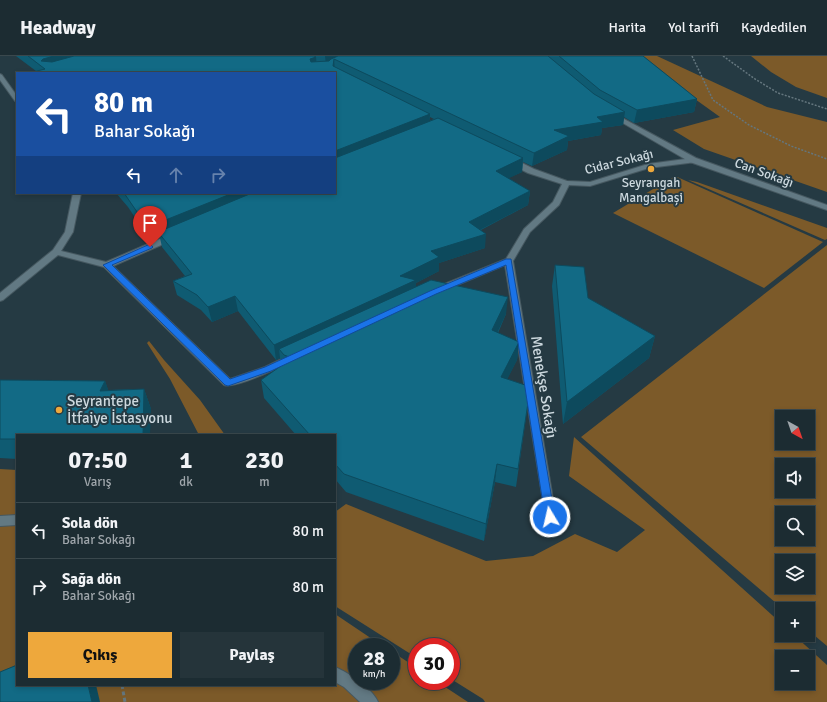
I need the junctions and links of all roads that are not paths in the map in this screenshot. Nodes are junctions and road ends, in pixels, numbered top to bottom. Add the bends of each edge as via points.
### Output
1 (0, 76) edge
2 (16, 98) edge
3 (602, 109) edge
4 (502, 157) edge
5 (692, 160) junction
6 (566, 183) junction
7 (76, 194) edge
8 (827, 208) edge
9 (178, 235) edge
10 (56, 252) junction
11 (509, 261) junction
12 (106, 265) junction
13 (433, 292) edge
14 (0, 298) edge
15 (304, 352) edge
16 (550, 517) dead end
17 (16, 520) edge
18 (0, 521) edge
19 (336, 675) edge
20 (371, 702) edge

1 - 2 street via 9,85
3 - 5 street, Can Sokağı
4 - 6 street, Cidar Sokağı via 531,171
5 - 6 street, Cidar Sokağı via 648,166 590,184
5 - 8 street, Can Sokağı
6 - 11 street via 556,203 527,231
7 - 10 street via 69,232
9 - 12 street
10 - 12 street
10 - 14 street
11 - 13 street
11 - 16 street, Menekşe Sokağı
12 - 15 street via 228,383 268,369
17 - 18 street
19 - 20 street via 349,682

